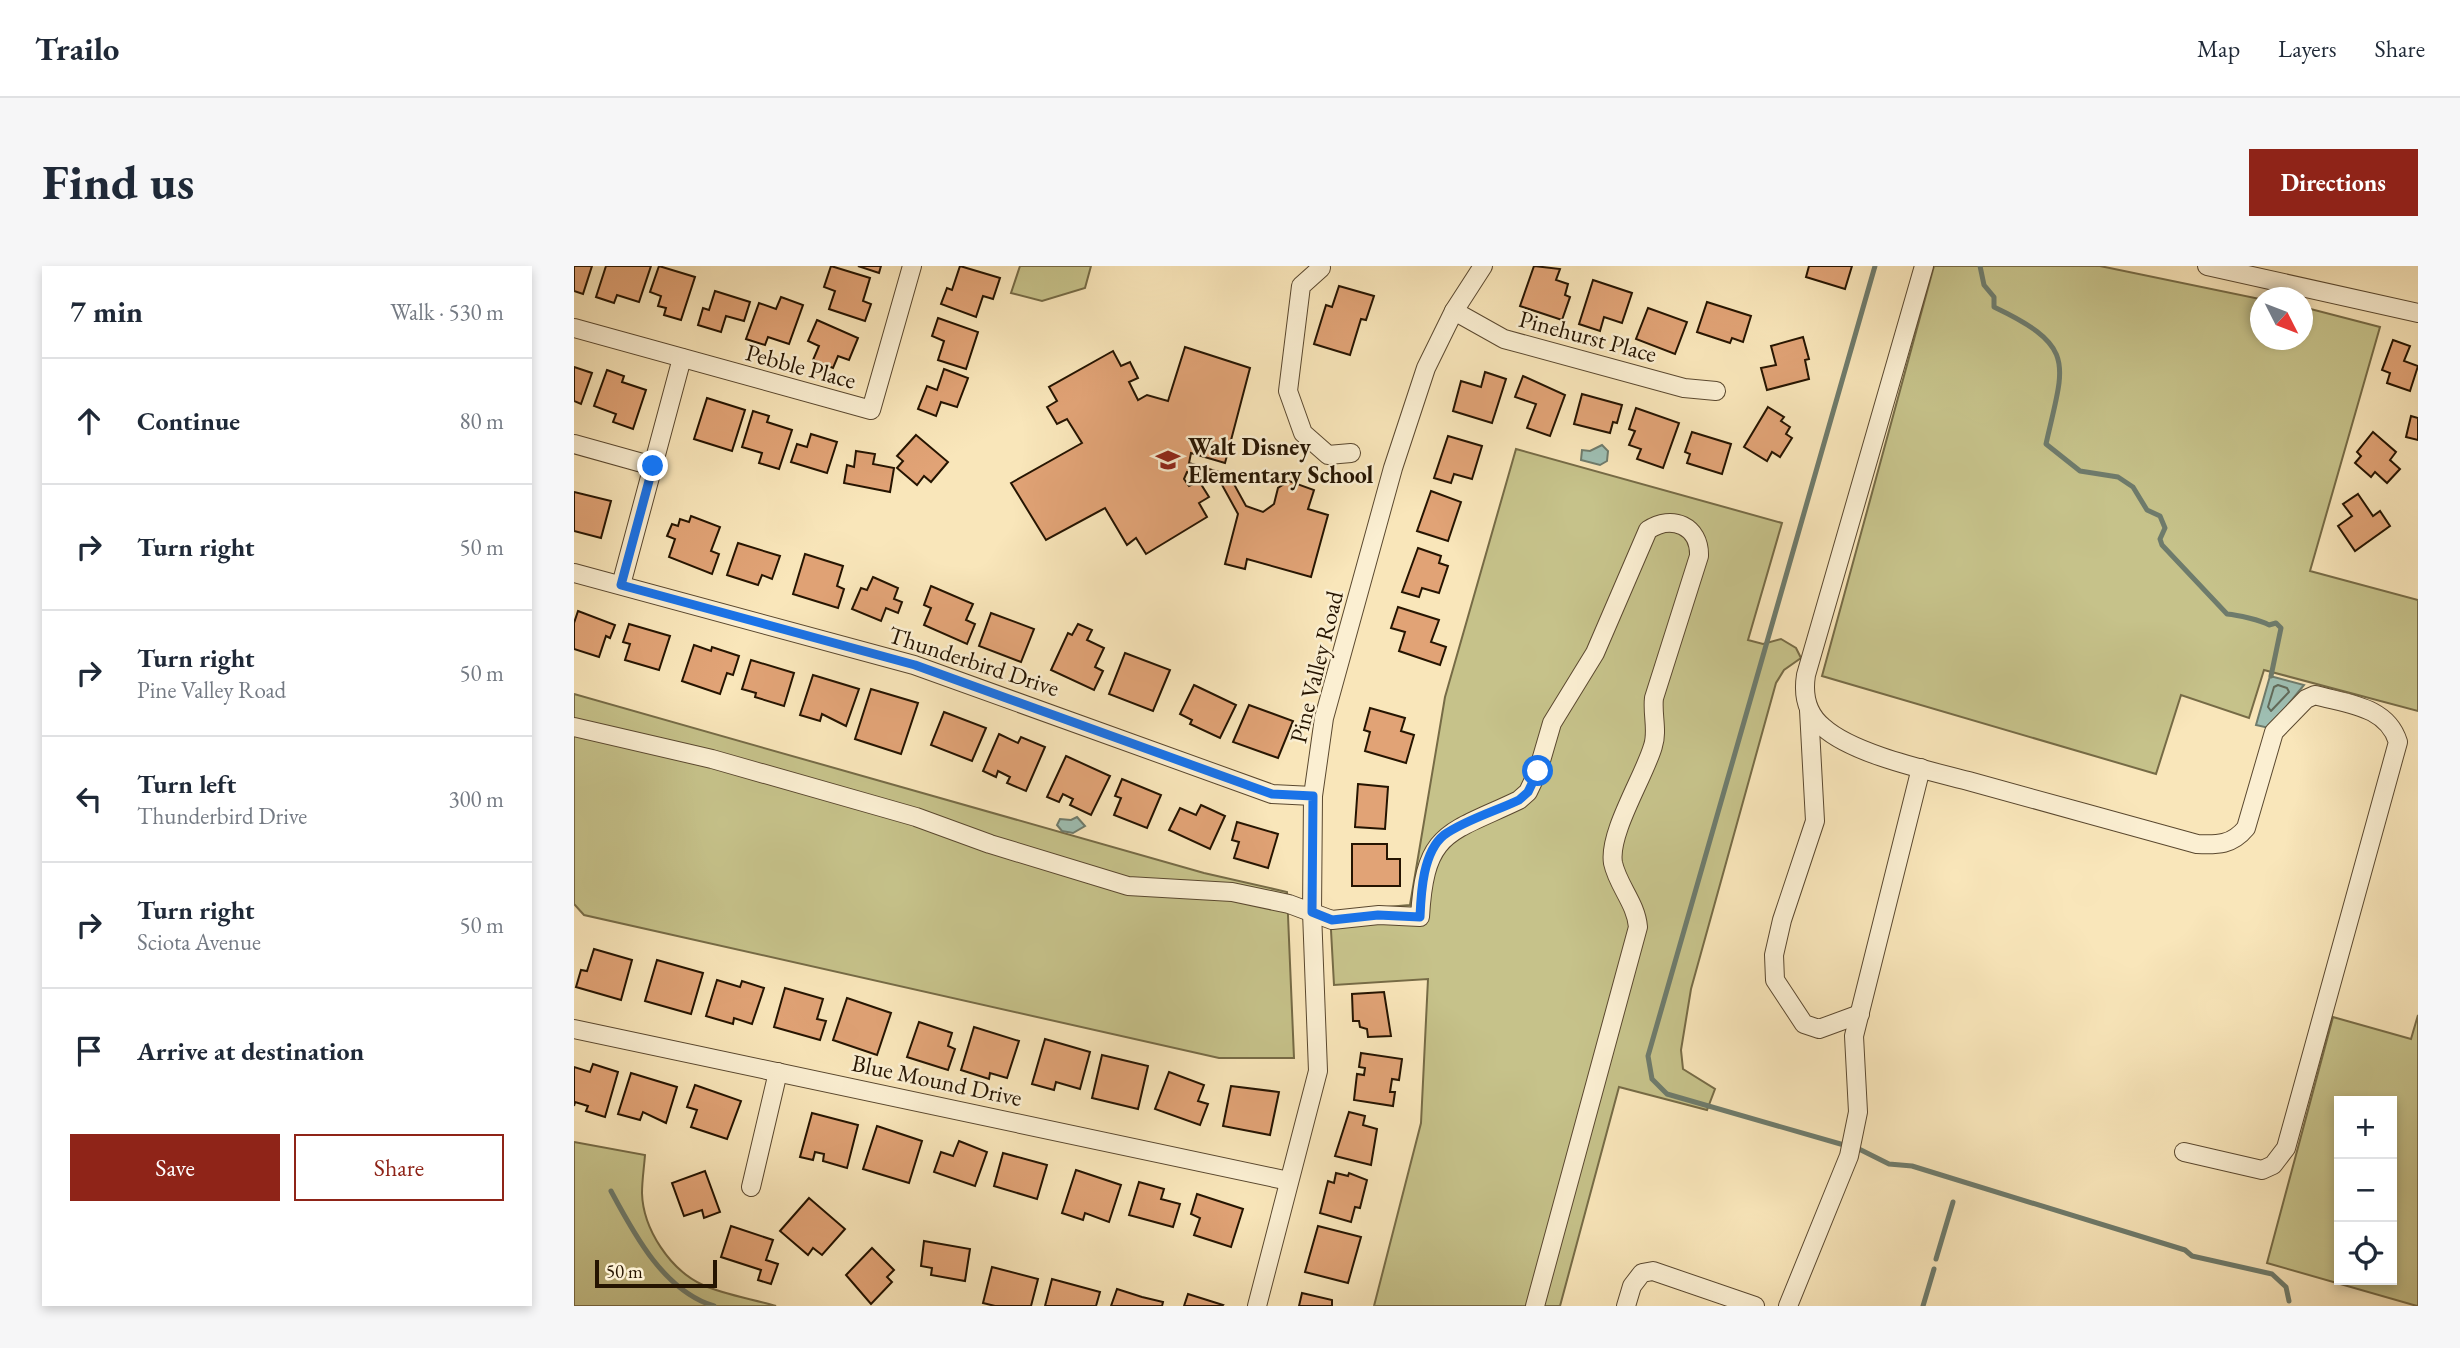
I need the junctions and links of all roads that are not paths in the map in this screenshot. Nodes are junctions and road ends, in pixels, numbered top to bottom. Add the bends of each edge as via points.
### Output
1 (912, 266) edge
2 (1483, 266) edge
3 (1924, 266) edge
4 (2207, 266) edge
5 (1321, 268) dead end
6 (1454, 311) junction
7 (2418, 313) edge
8 (574, 328) edge
9 (682, 358) junction
10 (1716, 391) dead end
11 (574, 444) edge
12 (1351, 453) dead end
13 (653, 466) junction
14 (574, 573) edge
15 (621, 585) junction
16 (1809, 710) junction
17 (574, 727) edge
18 (1921, 768) junction
19 (1313, 796) junction
20 (1312, 912) junction
21 (1860, 1014) junction
22 (574, 1029) edge
23 (778, 1072) junction
24 (2184, 1152) dead end
25 (1289, 1181) junction
26 (751, 1186) dead end
27 (1712, 1299) edge
28 (1257, 1306) edge
29 (1535, 1306) edge
30 (1626, 1306) edge
31 (1755, 1306) edge
32 (1788, 1306) edge

1 - 9 street, Pebble Place via 871,410
2 - 6 street, Pine Valley Road
3 - 16 street via 1815,642 1804,691
4 - 7 street
5 - 12 street via 1301,285 1288,391 1303,433 1328,455
6 - 10 street, Pinehurst Place via 1504,339 1684,388
6 - 19 street, Pine Valley Road via 1426,368 1393,468 1324,718
8 - 9 street, Pebble Place
9 - 13 street
11 - 13 street
13 - 15 street
14 - 15 street, Thunderbird Drive
15 - 19 street, Thunderbird Drive via 915,665 1272,794
16 - 18 street via 1822,727 1846,742
16 - 21 street via 1815,821 1782,920 1774,955 1775,980 1804,1024 1819,1029
17 - 20 street via 712,759 891,810 1128,886 1232,892
18 - 21 street
18 - 24 street via 2197,844 2226,844 2246,828 2274,732 2306,699 2315,695 2374,712 2394,729 2398,742 2286,1148 2273,1165 2262,1170
19 - 20 street, Pine Valley Road
20 - 25 street, Pine Valley Road via 1318,1071
20 - 29 street via 1332,920 1420,917 1422,885 1434,849 1444,835 1528,792 1552,723 1595,653 1648,530 1660,522 1678,523 1694,532 1699,556 1654,698 1655,742 1633,790 1613,862 1637,912 1639,928
21 - 32 street via 1854,1036 1858,1112 1849,1156
22 - 23 street, Blue Mound Drive
23 - 25 street, Blue Mound Drive
23 - 26 street
25 - 28 street, Pine Valley Road
27 - 30 street via 1653,1271 1642,1273
27 - 31 street

